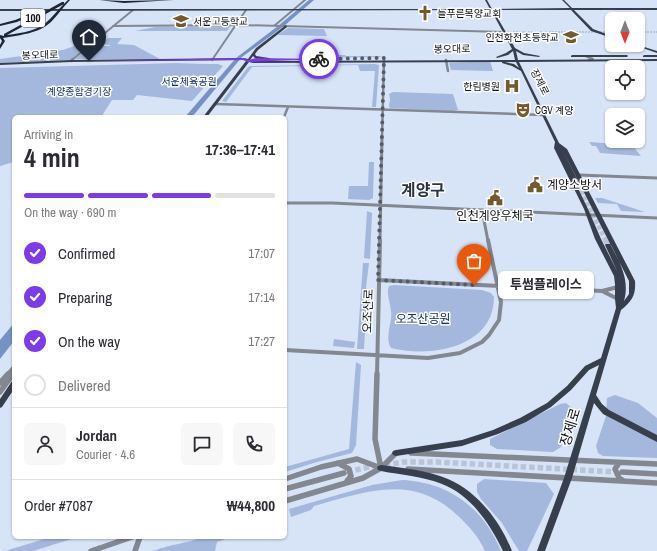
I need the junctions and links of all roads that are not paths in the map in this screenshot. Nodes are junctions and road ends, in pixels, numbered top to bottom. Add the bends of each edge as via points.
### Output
1 (63, 0) edge
2 (68, 0) edge
3 (100, 0) edge
4 (173, 0) edge
5 (305, 0) edge
6 (483, 0) edge
7 (488, 0) edge
8 (564, 0) edge
9 (492, 8) junction
10 (571, 8) junction
11 (657, 9) edge
12 (0, 10) edge
13 (133, 10) junction
14 (246, 10) junction
15 (295, 10) junction
16 (0, 25) edge
17 (236, 25) junction
18 (113, 26) junction
19 (275, 26) junction
20 (286, 26) junction
21 (504, 32) junction
22 (605, 35) edge
23 (0, 37) edge
24 (0, 48) edge
25 (645, 48) edge
26 (514, 49) junction
27 (657, 52) edge
28 (253, 54) junction
29 (539, 56) junction
30 (585, 56) junction
31 (657, 56) edge
32 (497, 57) junction
33 (516, 58) junction
34 (607, 58) junction
35 (269, 59) junction
36 (369, 59) junction
37 (399, 59) junction
38 (212, 60) junction
39 (446, 60) junction
40 (489, 60) junction
41 (545, 60) junction
42 (589, 60) junction
43 (657, 60) edge
44 (72, 61) junction
45 (229, 61) junction
46 (248, 61) junction
47 (384, 61) junction
48 (264, 62) junction
49 (0, 65) edge
50 (242, 68) junction
51 (521, 70) junction
52 (448, 71) dead end
53 (215, 104) junction
54 (288, 107) junction
55 (383, 110) junction
56 (207, 115) edge
57 (285, 115) edge
58 (544, 115) junction
59 (557, 142) junction
60 (577, 177) junction
61 (657, 178) edge
62 (574, 184) junction
63 (584, 184) junction
64 (287, 204) edge
65 (380, 205) junction
66 (482, 210) junction
67 (588, 215) junction
68 (598, 215) junction
69 (657, 218) edge
70 (598, 239) junction
71 (608, 245) tunnel mouth
72 (615, 245) junction
73 (378, 280) junction
74 (498, 286) junction
75 (618, 287) junction
76 (602, 291) junction
77 (616, 298) junction
78 (619, 309) junction
79 (287, 350) edge
80 (376, 356) junction
81 (604, 359) junction
82 (12, 369) edge
83 (12, 375) edge
84 (0, 383) edge
85 (12, 386) edge
86 (0, 392) edge
87 (593, 395) junction
88 (0, 405) edge
89 (657, 439) edge
90 (396, 452) junction
91 (573, 460) junction
92 (619, 462) junction
93 (338, 463) junction
94 (657, 464) edge
95 (381, 468) junction
96 (622, 472) tunnel mouth
97 (344, 473) tunnel mouth
98 (657, 474) edge
99 (287, 477) edge
100 (568, 478) junction
101 (625, 481) junction
102 (345, 483) junction
103 (657, 483) edge
104 (287, 488) edge
105 (287, 500) edge
106 (126, 539) edge
107 (139, 539) edge
108 (91, 551) edge
109 (135, 551) edge
110 (508, 551) edge
111 (541, 551) edge

1 - 16 highway via 23,19
1 - 23 highway, 100
2 - 23 highway, 100
2 - 23 highway via 49,22 41,27
3 - 4 highway
5 - 15 street
6 - 9 main road via 487,8
7 - 9 main road, 장제로
7 - 21 main road, 장제로
8 - 10 main road
9 - 10 main road
9 - 15 main road
9 - 21 main road, 장제로 via 506,30
9 - 21 main road, 장제로 via 489,11 499,29
10 - 11 main road
10 - 22 main road via 592,30
12 - 13 main road
13 - 14 main road
13 - 18 street
14 - 15 main road
14 - 17 street
15 - 19 street
17 - 18 street
17 - 19 street
17 - 38 street
18 - 44 street
19 - 20 street
20 - 21 street
20 - 28 main road
21 - 26 main road, 장제로
23 - 24 highway via 4,40
25 - 27 main road
26 - 29 main road via 523,54
26 - 32 main road
26 - 33 main road, 장제로
28 - 35 main road
28 - 46 main road
29 - 30 main road, 봉오대로
29 - 33 main road, 봉오대로
30 - 34 main road, 봉오대로
30 - 42 street via 593,59
31 - 34 main road, 봉오대로
32 - 33 main road, 봉오대로
32 - 37 main road, 봉오대로
33 - 40 main road, 봉오대로
33 - 41 main road, 봉오대로
33 - 51 main road, 장제로
34 - 42 main road, 봉오대로
34 - 43 main road, 봉오대로
35 - 36 main road, 봉오대로
35 - 46 main road, 봉오대로
36 - 47 main road, 봉오대로
36 - 47 main road, 봉오대로
36 - 48 main road, 봉오대로
37 - 39 main road, 봉오대로
37 - 47 main road, 봉오대로
37 - 47 main road, 봉오대로
38 - 44 main road, 봉오대로
38 - 45 main road, 봉오대로
39 - 40 main road, 봉오대로
39 - 52 street
40 - 51 main road via 508,63
41 - 42 main road, 봉오대로
41 - 51 main road via 526,62
44 - 49 main road, 봉오대로
45 - 46 main road, 봉오대로
45 - 49 main road, 봉오대로
46 - 48 main road, 봉오대로
46 - 50 main road
47 - 55 street, 오조산로
48 - 50 main road
50 - 53 main road
51 - 58 main road, 장제로
53 - 54 street
53 - 56 main road
54 - 55 street
54 - 57 street
55 - 58 street
55 - 65 street, 오조산로
58 - 59 main road, 장제로
59 - 60 main road, 장제로 via 566,149
59 - 62 main road, 장제로 via 556,148
60 - 61 street
60 - 63 main road, 장제로
62 - 63 main road via 580,187
62 - 67 main road, 장제로
63 - 68 main road, 장제로
64 - 65 street via 312,202
65 - 66 street
65 - 73 street, 오조산로
66 - 67 street
66 - 74 street
67 - 68 street
67 - 70 main road, 장제로
68 - 69 street
68 - 72 main road, 장제로
70 - 72 main road via 607,238
70 - 75 main road, 장제로 via 616,276
71 - 78 main road, 장제로 via 625,285
72 - 78 main road, 장제로 via 630,274 633,287 629,301
73 - 74 street
73 - 80 street, 오조산로
74 - 76 street
74 - 80 street via 501,302 499,320 490,335 472,347 455,354 428,358
75 - 76 street
75 - 77 main road, 장제로
76 - 77 street
77 - 78 main road, 장제로
78 - 81 main road, 장제로
79 - 80 street
80 - 95 street, 오조산로 via 375,439
81 - 87 main road, 장제로
81 - 90 main road via 587,368 549,405 516,423 462,442
82 - 84 street
83 - 86 street
85 - 88 main road
87 - 89 main road via 606,412
87 - 91 main road, 장제로
90 - 91 street
90 - 95 street
91 - 92 street
91 - 100 main road, 장제로
92 - 94 street
92 - 101 street via 615,469 616,474
93 - 95 street via 357,459
93 - 99 street
93 - 102 street via 349,469 352,474
95 - 100 street
95 - 102 street
95 - 110 main road via 434,477 465,492 492,521
96 - 98 street
97 - 104 street
100 - 101 street
100 - 111 main road, 장제로
101 - 103 street
102 - 105 street
106 - 108 street
107 - 109 street

